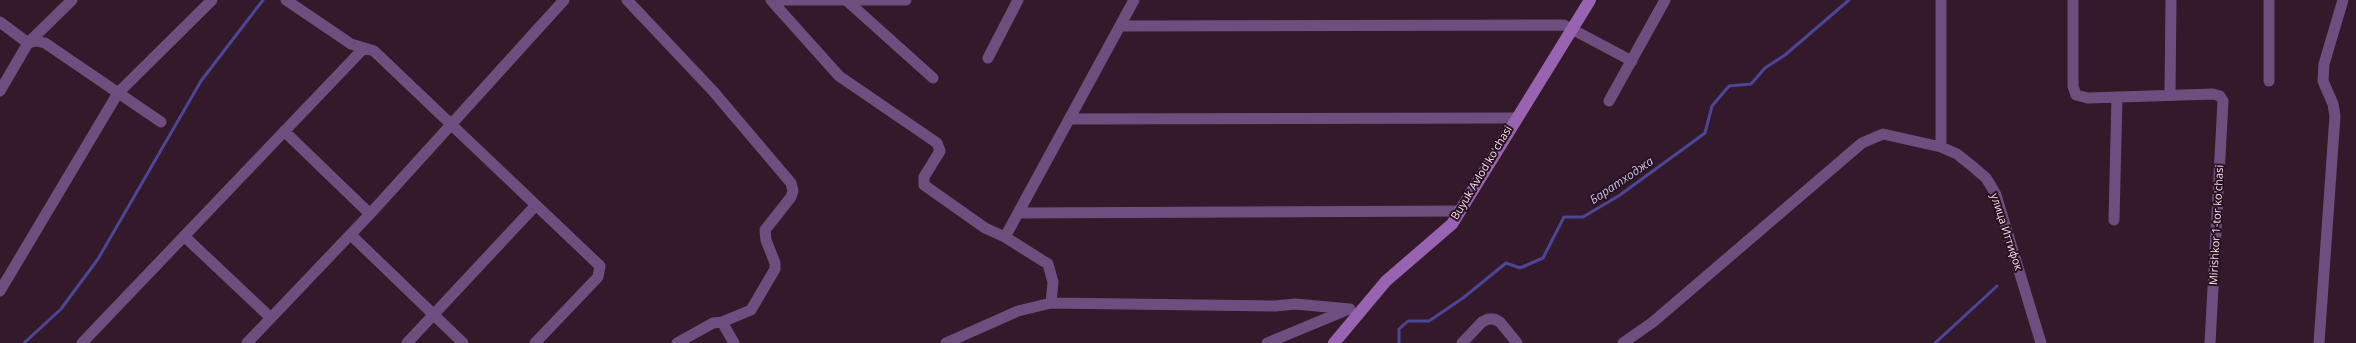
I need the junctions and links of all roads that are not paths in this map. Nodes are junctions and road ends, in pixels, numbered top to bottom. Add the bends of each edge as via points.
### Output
1 (72, 0) edge
2 (212, 0) edge
3 (286, 0) edge
4 (564, 0) edge
5 (627, 0) edge
6 (771, 0) edge
7 (846, 0) edge
8 (906, 0) edge
9 (1018, 0) edge
10 (1134, 0) edge
11 (1590, 0) edge
12 (1665, 0) edge
13 (1941, 0) edge
14 (2073, 0) edge
15 (2171, 0) edge
16 (2269, 0) edge
17 (2342, 0) edge
18 (0, 22) edge
19 (1120, 26) junction
20 (1573, 28) junction
21 (28, 43) junction
22 (363, 49) junction
23 (988, 58) dead end
24 (1632, 61) junction
25 (933, 78) dead end
26 (2269, 81) dead end
27 (0, 91) edge
28 (118, 93) junction
29 (2170, 95) junction
30 (2117, 97) junction
31 (1609, 101) dead end
32 (1516, 118) junction
33 (1069, 119) junction
34 (161, 122) dead end
35 (452, 125) junction
36 (284, 131) junction
37 (1941, 147) junction
38 (536, 205) junction
39 (1460, 211) junction
40 (1018, 213) junction
41 (370, 214) junction
42 (2114, 220) dead end
43 (351, 235) junction
44 (184, 236) junction
45 (1005, 237) junction
46 (0, 291) edge
47 (1051, 303) junction
48 (1363, 306) junction
49 (1350, 309) junction
50 (434, 315) junction
51 (271, 318) junction
52 (722, 322) junction
53 (251, 342) edge
54 (82, 343) edge
55 (407, 343) edge
56 (463, 343) edge
57 (535, 343) edge
58 (677, 343) edge
59 (734, 343) edge
60 (946, 343) edge
61 (1267, 343) edge
62 (1334, 343) edge
63 (1462, 343) edge
64 (1517, 343) edge
65 (1623, 343) edge
66 (2041, 343) edge
67 (2210, 343) edge
68 (2319, 343) edge

1 - 21 street
2 - 28 street
3 - 22 street via 351,44
4 - 35 street
5 - 52 street via 713,91 792,187 791,197 765,230 775,269 751,310
6 - 7 street
6 - 45 street via 839,76 937,143 938,155 923,182 927,189 985,228
7 - 8 street
7 - 25 street
9 - 23 street
10 - 19 street
11 - 20 street, Buyuk Avlod koʻchasi
12 - 24 street
13 - 37 street
14 - 30 street via 2074,91 2081,97
15 - 29 street
16 - 26 street
17 - 68 street via 2324,64 2323,80 2335,116
18 - 21 street
19 - 20 street via 1564,25
19 - 33 street
20 - 24 street
20 - 32 street, Buyuk Avlod koʻchasi
21 - 27 street
21 - 28 street via 45,43
22 - 35 street via 374,51
22 - 36 street
24 - 31 street
28 - 34 street
28 - 46 street
29 - 30 street
29 - 67 street, Mirishkor 1-tor ko'chasi via 2213,94 2220,96 2224,107
30 - 42 street
32 - 33 street
32 - 39 street, Buyuk Avlod koʻchasi
33 - 40 street
35 - 38 street
35 - 41 street
36 - 41 street
36 - 44 street
37 - 65 street, улица Иттифок via 1883,134 1862,143 1653,322
37 - 66 street, улица Иттифок via 1957,154 1972,166 1986,178 1993,191
38 - 50 street
38 - 57 street via 600,266 600,273
39 - 40 street
39 - 48 street, Buyuk Avlod koʻchasi via 1452,224 1386,280
40 - 45 street
41 - 43 street
43 - 50 street
43 - 51 street
44 - 51 street
44 - 54 street
45 - 47 street via 1048,264 1052,282
47 - 49 street via 1275,306 1296,304
47 - 60 street via 1018,311
48 - 49 street
48 - 62 street, Buyuk Avlod koʻchasi
49 - 61 street
50 - 55 street
50 - 56 street
51 - 53 street
52 - 58 street via 713,323
52 - 59 street
63 - 64 street via 1472,331 1488,319 1500,322

